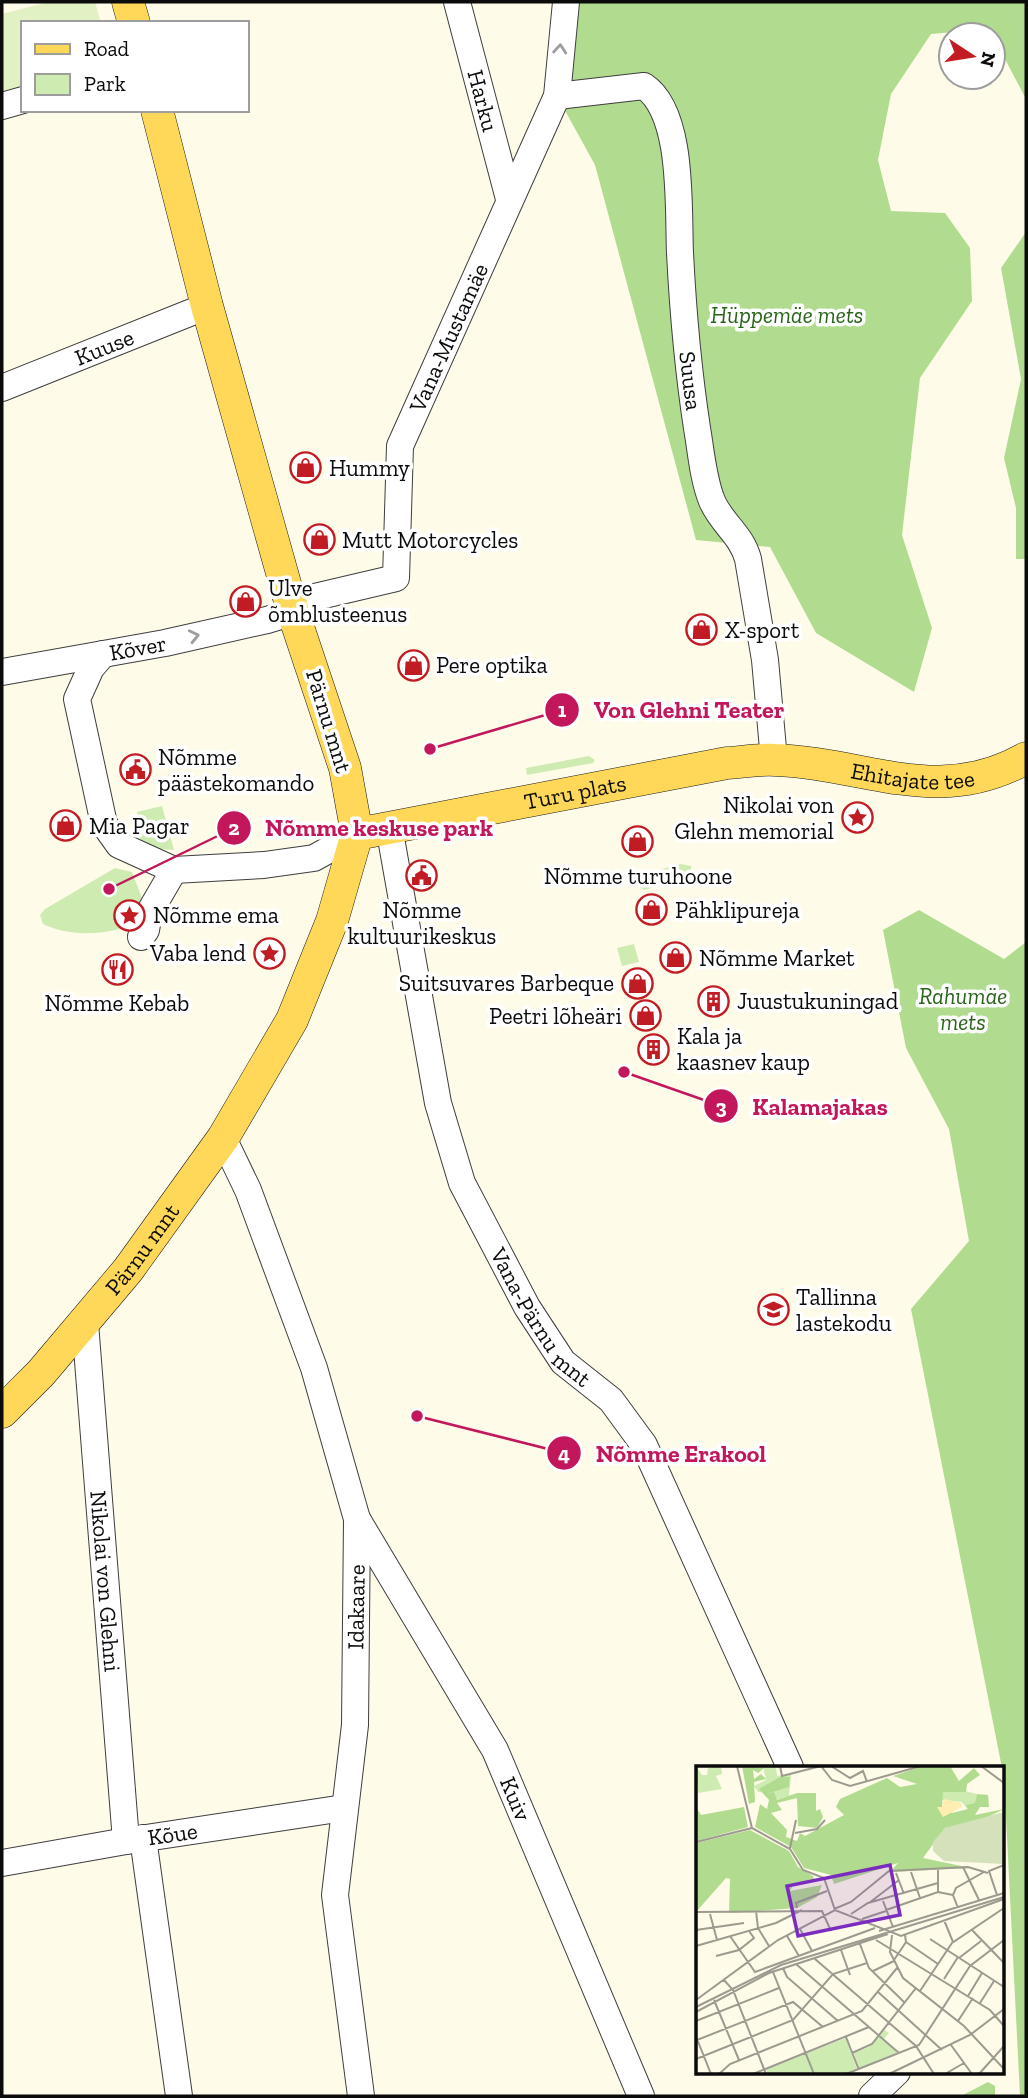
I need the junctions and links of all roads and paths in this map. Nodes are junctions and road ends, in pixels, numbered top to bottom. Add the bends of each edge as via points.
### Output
1 (128, 2) edge
2 (457, 2) edge
3 (566, 2) edge
4 (133, 21) edge
5 (557, 96) junction
6 (21, 101) edge
7 (2, 106) edge
8 (158, 112) edge
9 (509, 199) junction
10 (206, 306) junction
11 (2, 388) edge
12 (293, 612) junction
13 (103, 654) junction
14 (2, 672) edge
15 (1026, 758) edge
16 (784, 761) junction
17 (389, 827) junction
18 (357, 834) junction
19 (174, 870) junction
20 (141, 937) dead end
21 (223, 1138) junction
22 (85, 1323) junction
23 (2, 1412) edge
24 (357, 1519) junction
25 (790, 1766) edge
26 (345, 1808) junction
27 (134, 1839) junction
28 (2, 1863) edge
29 (895, 2074) edge
30 (179, 2096) edge
31 (360, 2096) edge
32 (641, 2096) edge
33 (872, 2096) edge

1 - 4 main road
2 - 9 street, Harku
5 -> 3 street, Vana-Mustamäe
5 - 9 street, Vana-Mustamäe
5 - 16 street, Suusa via 644,86 663,107 676,159 684,346 702,459 712,501 744,544
6 - 7 street
8 - 10 main road, Pärnu mnt
9 - 12 street, Vana-Mustamäe via 400,446 396,579 315,597
10 - 11 street, Kuuse
10 - 12 main road, Pärnu mnt
13 -> 12 street, Kõver
12 - 18 main road, Pärnu mnt via 337,741
13 - 14 street
13 - 19 street, Kõver via 77,699 104,824 119,845
15 - 16 main road, Ehitajate tee via 981,778 952,783 885,779
16 - 17 main road, Turu plats via 727,763
17 - 18 main road, Turu plats
17 - 25 street, Vana-Pärnu mnt via 438,1103 462,1183 527,1307 563,1362 611,1400 644,1445
18 - 19 street via 314,858
18 - 21 main road, Pärnu mnt via 332,920 292,1020
19 - 20 street
21 - 22 main road, Pärnu mnt
21 - 24 street, Idakaare via 248,1191 314,1368
22 - 23 main road, Pärnu mnt
22 - 27 street, Nikolai von Glehni
24 - 26 street, Idakaare via 355,1725
24 - 32 street, Kuiv via 495,1750
26 - 27 street, Kõue
26 - 31 street, Idakaare via 335,1895
27 - 28 street, Kõue
27 - 30 street, Nikolai von Glehni
29 - 33 street

